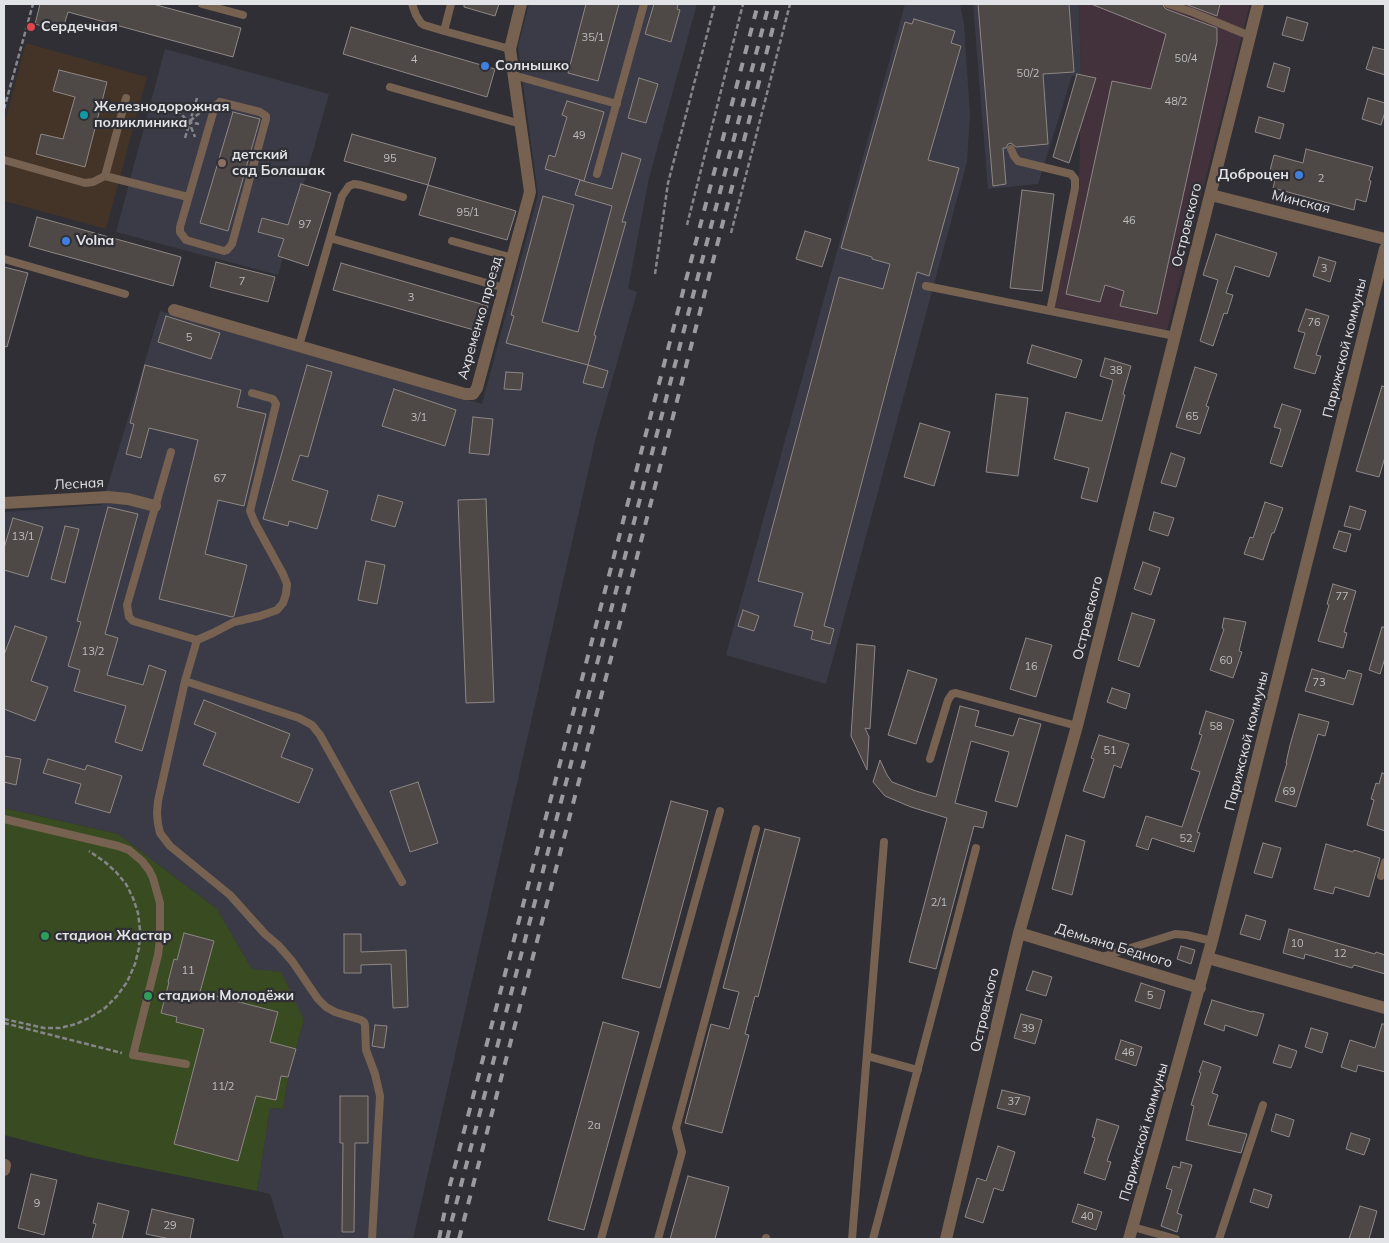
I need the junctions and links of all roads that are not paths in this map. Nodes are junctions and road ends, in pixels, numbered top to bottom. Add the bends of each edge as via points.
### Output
1 (202, 4) edge
2 (412, 4) edge
3 (451, 4) edge
4 (521, 4) edge
5 (644, 4) edge
6 (1168, 4) edge
7 (1258, 4) edge
8 (243, 15) dead end
9 (444, 31) junction
10 (1250, 36) junction
11 (510, 49) junction
12 (513, 75) junction
13 (390, 86) dead end
14 (126, 98) dead end
15 (616, 104) junction
16 (520, 124) junction
17 (1012, 149) dead end
18 (4, 160) edge
19 (597, 174) dead end
20 (105, 176) junction
21 (1210, 195) junction
22 (188, 196) junction
23 (403, 197) dead end
24 (330, 238) junction
25 (1385, 238) edge
26 (452, 241) dead end
27 (1385, 248) edge
28 (512, 258) junction
29 (4, 259) edge
30 (926, 286) dead end
31 (504, 288) junction
32 (124, 294) dead end
33 (174, 310) dead end
34 (1050, 311) junction
35 (1175, 336) junction
36 (299, 346) junction
37 (252, 393) dead end
38 (170, 452) dead end
39 (4, 503) edge
40 (155, 506) junction
41 (197, 640) junction
42 (185, 681) junction
43 (1076, 726) junction
44 (930, 758) dead end
45 (720, 812) dead end
46 (4, 818) edge
47 (756, 828) dead end
48 (884, 842) dead end
49 (976, 848) dead end
50 (1385, 862) edge
51 (1381, 876) dead end
52 (402, 882) dead end
53 (1019, 933) junction
54 (1212, 942) junction
55 (1100, 958) junction
56 (1208, 958) junction
57 (1200, 988) junction
58 (1385, 1008) edge
59 (867, 1056) junction
60 (186, 1064) dead end
61 (918, 1070) junction
62 (1262, 1105) dead end
63 (1131, 1233) edge
64 (372, 1239) edge
65 (601, 1239) edge
66 (658, 1239) edge
67 (852, 1239) edge
68 (874, 1239) edge
69 (946, 1239) edge
70 (1176, 1239) edge
71 (1219, 1239) edge

1 - 8 lane
2 - 9 lane via 421,23
3 - 9 lane
4 - 11 street, Ахременко проезд
5 - 15 lane
6 - 10 lane
7 - 10 street, Островского
9 - 11 lane
10 - 21 street, Островского
11 - 12 street, Ахременко проезд
12 - 15 lane
12 - 16 street, Ахременко проезд
13 - 16 lane
14 - 20 lane
15 - 19 lane
16 - 28 street, Ахременко проезд via 530,192
17 - 34 lane via 1018,161 1071,174 1076,179
18 - 20 lane via 85,183
20 - 22 lane
21 - 25 street, Минская
21 - 35 street, Островского
22 - 22 lane via 180,227 182,237 190,242 227,250 232,244 266,116 223,102 217,103
23 - 24 lane via 361,185 349,186 342,196
24 - 31 lane
24 - 36 lane
26 - 28 lane
27 - 54 street, Парижской коммуны
28 - 31 street, Ахременко проезд
29 - 32 lane
30 - 34 lane
31 - 36 street, Ахременко проезд via 473,394
33 - 36 street, Ахременко проезд
34 - 35 lane
35 - 43 street, Островского
37 - 41 lane via 272,399 276,404 250,512 283,574 286,594 277,610 234,622
38 - 40 lane
39 - 40 street, Лесная via 108,497
40 - 41 lane via 127,605 129,617 138,624
41 - 42 lane
42 - 52 lane via 299,718 312,726
42 - 64 lane via 158,801 160,832 176,851 230,895 278,945 326,1007 364,1022 366,1050 380,1096
43 - 44 lane via 956,693 948,700
43 - 53 street, Островского
45 - 65 lane
46 - 60 lane via 118,846 142,861 153,878 161,920 158,955 133,1055
47 - 66 lane via 676,1128 682,1152
48 - 59 lane
49 - 61 lane
50 - 51 lane
53 - 55 street, Демьяна Бедного
53 - 69 street, Островского
54 - 55 lane via 1175,934
54 - 56 street, Парижской коммуны
55 - 57 street, Демьяна Бедного
56 - 57 street, Парижской коммуны
56 - 58 street
57 - 63 street, Парижской коммуны
59 - 61 lane
59 - 67 lane
61 - 68 lane
62 - 71 lane
63 - 70 lane

